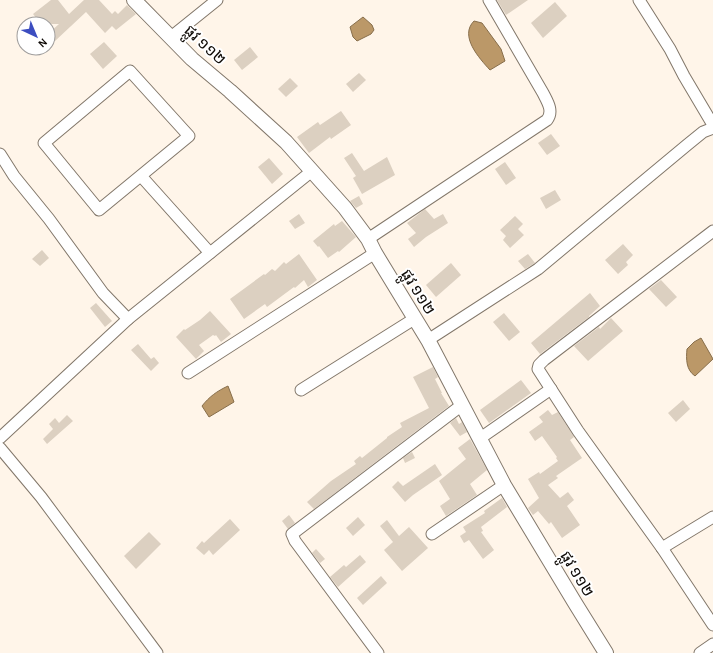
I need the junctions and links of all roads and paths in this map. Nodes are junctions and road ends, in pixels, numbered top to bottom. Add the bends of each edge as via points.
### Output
1 (134, 0) edge
2 (217, 0) edge
3 (489, 0) edge
4 (639, 0) edge
5 (171, 37) junction
6 (713, 125) edge
7 (713, 128) edge
8 (0, 154) edge
9 (312, 171) junction
10 (141, 176) junction
11 (712, 233) edge
12 (368, 239) junction
13 (210, 253) junction
14 (375, 253) junction
15 (128, 319) junction
16 (414, 319) junction
17 (428, 340) junction
18 (188, 373) dead end
19 (301, 390) dead end
20 (551, 390) junction
21 (462, 405) junction
22 (0, 438) edge
23 (479, 439) junction
24 (0, 448) edge
25 (504, 485) junction
26 (713, 517) edge
27 (432, 534) dead end
28 (662, 548) junction
29 (713, 625) edge
30 (713, 644) edge
31 (156, 653) edge
32 (378, 653) edge
33 (606, 653) edge
34 (700, 653) edge

1 - 5 street, ផ្លូវ ១១២
2 - 5 street
3 - 12 street via 543,93 550,116
4 - 6 street
5 - 9 street, ផ្លូវ ១១២ via 192,59 286,142
7 - 17 street via 687,145 538,269
8 - 15 street via 103,293
9 - 12 street, ផ្លូវ ១១២
9 - 13 street
10 - 10 street via 99,210 44,143 130,72 189,136
10 - 13 street
11 - 20 street via 544,360 538,369
12 - 14 street, ផ្លូវ ១១២
13 - 15 street
14 - 16 street, ផ្លូវ ១១២
14 - 18 street
15 - 22 street
16 - 17 street, ផ្លូវ ១១២
16 - 19 street
17 - 21 street, ផ្លូវ ១១២
20 - 23 street
20 - 28 street
21 - 23 street, ផ្លូវ ១១២
21 - 32 street via 292,534
23 - 25 street, ផ្លូវ ១១២
24 - 31 street via 41,497
25 - 27 street
25 - 33 street, ផ្លូវ ១១២
26 - 28 street
28 - 29 street
30 - 34 street

